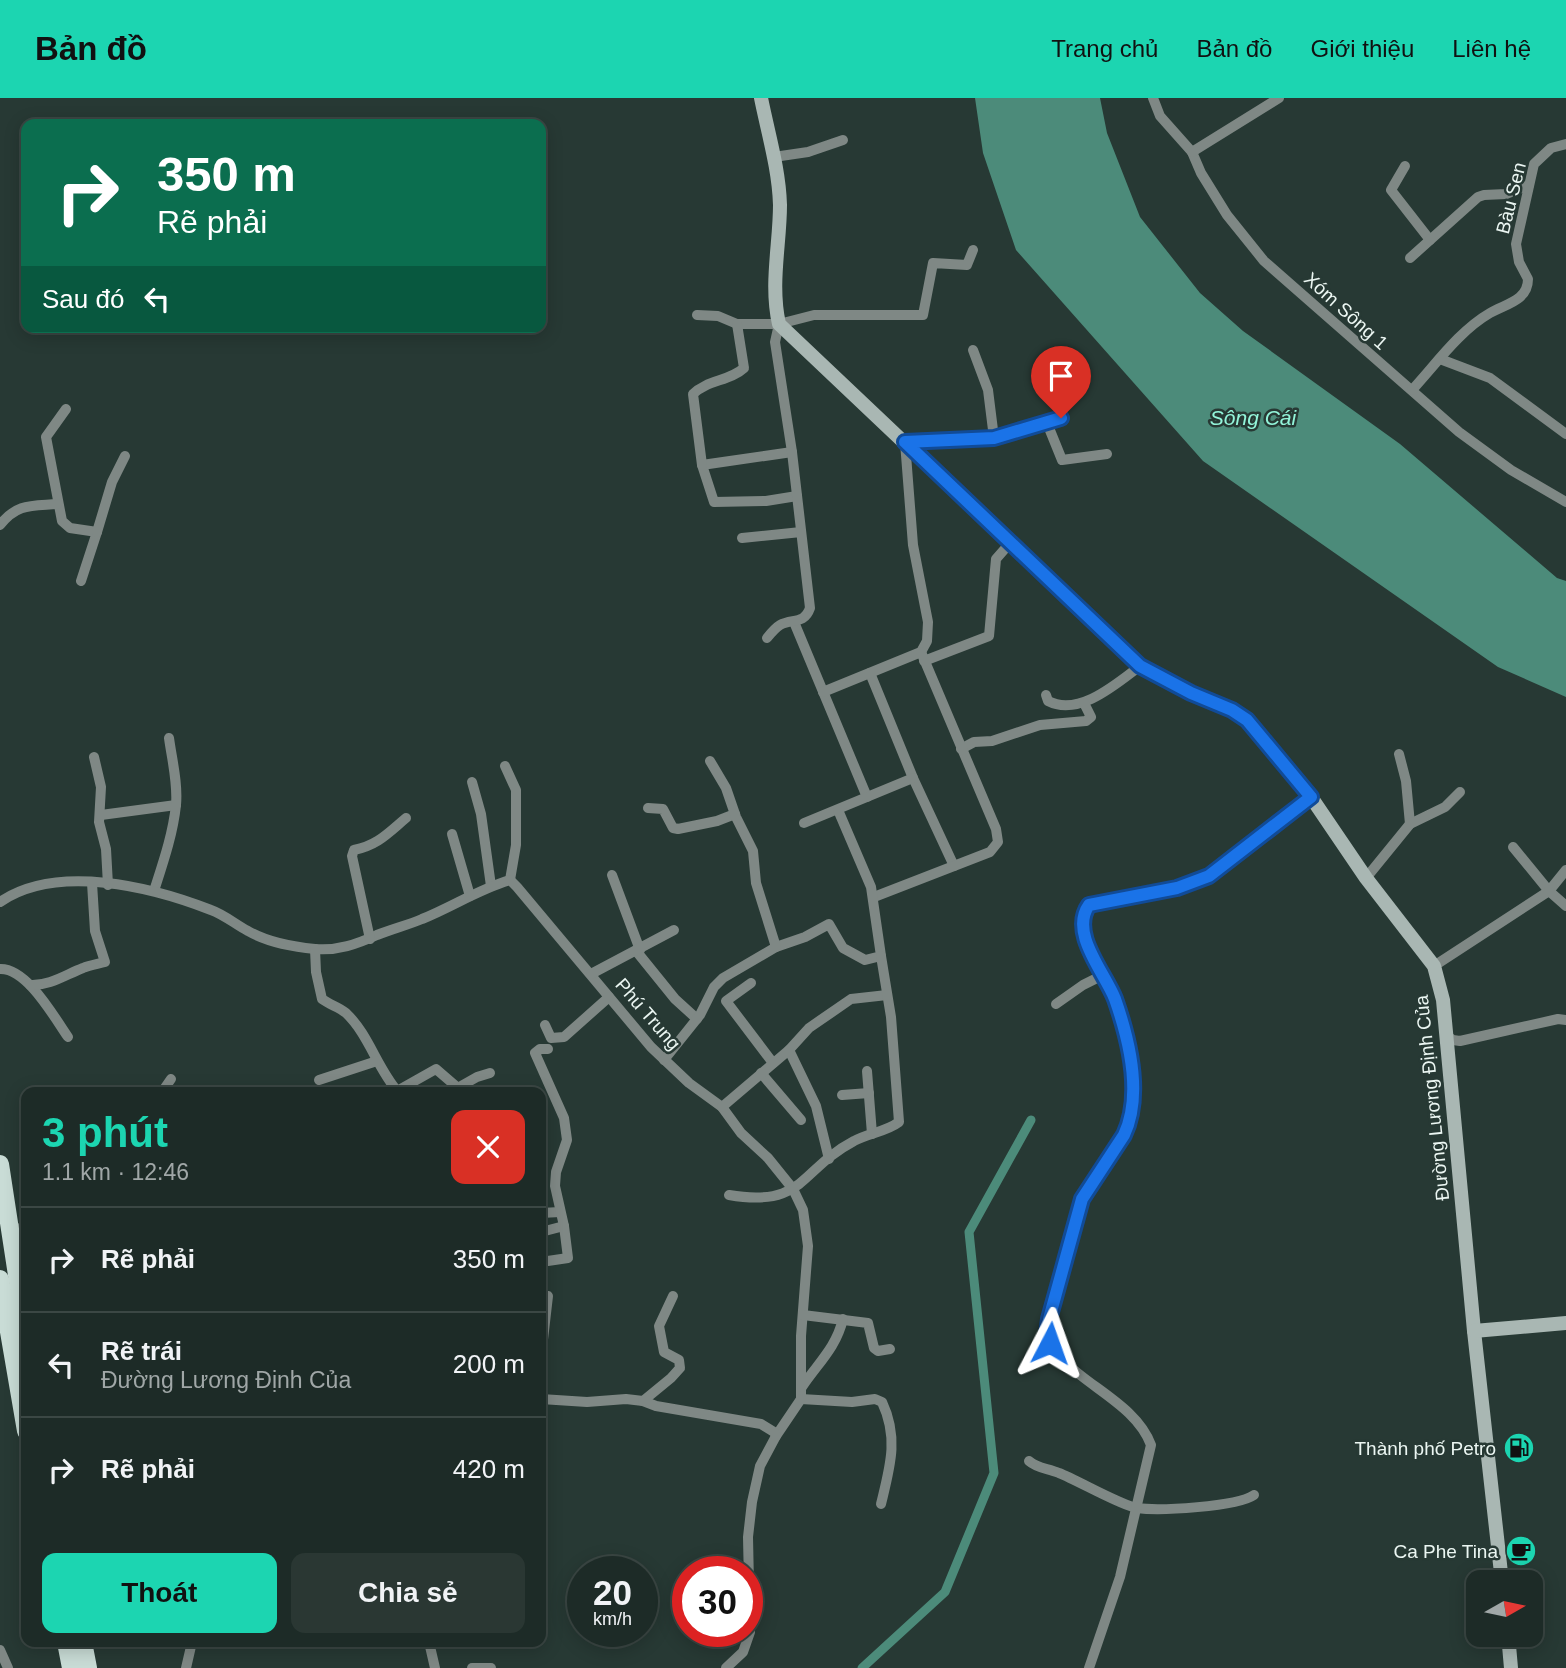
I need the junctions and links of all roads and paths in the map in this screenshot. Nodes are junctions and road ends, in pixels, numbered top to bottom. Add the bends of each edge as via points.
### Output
1 (761, 98) edge
2 (1153, 98) edge
3 (1279, 98) edge
4 (843, 140) dead end
5 (1566, 144) edge
6 (1192, 152) junction
7 (774, 157) junction
8 (1405, 166) dead end
9 (1529, 185) junction
10 (1430, 240) junction
11 (973, 250) dead end
12 (1410, 258) dead end
13 (697, 315) dead end
14 (737, 324) junction
15 (779, 324) junction
16 (973, 350) dead end
17 (1440, 359) junction
18 (1412, 390) junction
19 (66, 409) dead end
20 (1061, 418) dead end
21 (1047, 423) junction
22 (1566, 435) edge
23 (994, 438) junction
24 (905, 442) junction
25 (792, 452) junction
26 (1107, 454) dead end
27 (125, 456) dead end
28 (702, 465) junction
29 (797, 496) junction
30 (1566, 502) edge
31 (57, 504) junction
32 (0, 525) edge
33 (97, 532) junction
34 (801, 532) junction
35 (742, 538) dead end
36 (1010, 543) junction
37 (81, 581) dead end
38 (793, 622) junction
39 (767, 638) dead end
40 (923, 656) junction
41 (1140, 666) junction
42 (870, 673) junction
43 (823, 692) junction
44 (1046, 695) dead end
45 (1084, 704) junction
46 (169, 738) dead end
47 (961, 748) junction
48 (1399, 754) dead end
49 (94, 757) dead end
50 (709, 761) dead end
51 (505, 766) dead end
52 (913, 778) junction
53 (472, 782) dead end
54 (1460, 792) dead end
55 (867, 797) junction
56 (1311, 797) junction
57 (176, 805) junction
58 (648, 808) dead end
59 (838, 810) junction
60 (735, 814) junction
61 (101, 815) junction
62 (406, 818) dead end
63 (804, 823) dead end
64 (1410, 824) junction
65 (452, 834) dead end
66 (1513, 847) dead end
67 (954, 866) junction
68 (1566, 870) edge
69 (612, 875) dead end
70 (1366, 878) junction
71 (510, 880) junction
72 (92, 883) junction
73 (108, 884) junction
74 (491, 886) junction
75 (154, 891) junction
76 (1549, 891) junction
77 (470, 896) junction
78 (874, 897) junction
79 (0, 902) edge
80 (1566, 906) edge
81 (674, 930) dead end
82 (370, 939) junction
83 (776, 947) junction
84 (315, 949) junction
85 (639, 951) junction
86 (881, 956) junction
87 (1434, 966) junction
88 (0, 969) edge
89 (590, 975) junction
90 (1103, 975) junction
91 (751, 983) dead end
92 (30, 985) junction
93 (887, 995) junction
94 (609, 997) junction
95 (1056, 1004) dead end
96 (697, 1019) junction
97 (1566, 1020) edge
98 (545, 1024) dead end
99 (1447, 1035) junction
100 (68, 1037) dead end
101 (548, 1049) dead end
102 (789, 1050) junction
103 (664, 1060) junction
104 (377, 1061) junction
105 (773, 1063) junction
106 (867, 1071) dead end
107 (490, 1073) dead end
108 (761, 1073) junction
109 (171, 1079) dead end
110 (319, 1080) dead end
111 (165, 1087) edge
112 (394, 1087) edge
113 (404, 1087) edge
114 (452, 1087) edge
115 (460, 1087) edge
116 (869, 1093) junction
117 (842, 1095) dead end
118 (722, 1107) junction
119 (801, 1120) dead end
120 (872, 1134) junction
121 (829, 1159) junction
122 (0, 1164) edge
123 (793, 1189) junction
124 (3, 1195) edge
125 (729, 1195) dead end
126 (560, 1212) junction
127 (546, 1213) edge
128 (564, 1226) junction
129 (18, 1229) edge
130 (546, 1231) edge
131 (546, 1261) edge
132 (21, 1268) edge
133 (0, 1279) edge
134 (548, 1296) dead end
135 (673, 1296) dead end
136 (546, 1313) edge
137 (803, 1315) junction
138 (843, 1319) junction
139 (1566, 1323) edge
140 (1474, 1331) junction
141 (890, 1349) dead end
142 (802, 1387) junction
143 (546, 1399) edge
144 (801, 1399) junction
145 (643, 1401) junction
146 (21, 1402) edge
147 (776, 1436) junction
148 (1029, 1461) dead end
149 (1254, 1495) dead end
150 (881, 1504) dead end
151 (1135, 1508) junction
152 (1501, 1570) edge
153 (67, 1647) edge
154 (84, 1647) edge
155 (190, 1647) edge
156 (430, 1647) edge
157 (1509, 1647) edge
158 (0, 1650) edge
159 (8, 1668) edge
160 (71, 1668) edge
161 (88, 1668) edge
162 (186, 1668) edge
163 (435, 1668) edge
164 (471, 1668) edge
165 (491, 1668) edge
166 (726, 1668) edge
167 (1089, 1668) edge
168 (1511, 1668) edge

1 - 7 street
2 - 6 street, Xóm Sông 1 via 1160,116
3 - 6 street
4 - 7 street
5 - 9 street, Bàu Sen via 1544,152 1534,163
6 - 18 street, Xóm Sông 1 via 1227,215 1264,261
7 - 15 street via 780,207 775,290
8 - 10 street via 1391,190
9 - 10 street via 1478,197
9 - 17 street, Bàu Sen via 1516,244 1528,285 1520,299 1489,313
10 - 12 street
11 - 15 street via 967,265 933,263 923,315 814,315
13 - 14 street via 718,316
14 - 15 street
14 - 28 street via 744,368 693,394
15 - 24 street, Đường Lương Định Của
15 - 25 street via 775,342
16 - 23 street via 988,390
17 - 18 street, Bàu Sen
17 - 22 street via 1490,378
18 - 30 street, Xóm Sông 1 via 1501,463
19 - 31 street via 46,437
20 - 21 street
21 - 23 street
21 - 26 street via 1062,460
23 - 24 street
24 - 36 street, Đường Lương Định Của
24 - 40 street via 913,545 928,622
25 - 28 street
25 - 29 street
27 - 33 street via 107,494
28 - 29 street via 714,502
29 - 34 street
31 - 32 street via 17,508
31 - 33 street via 64,525
33 - 37 street
34 - 35 street
34 - 38 street via 810,608 801,621
36 - 40 street via 996,559 989,636
36 - 41 street, Đường Lương Định Của
38 - 39 street via 777,627
38 - 43 street
40 - 42 street
40 - 47 street
41 - 45 street
41 - 56 street, Đường Lương Định Của via 1247,720
42 - 43 street
42 - 52 street
43 - 55 street
44 - 45 street via 1055,705
45 - 47 street via 1091,717 1086,721 1040,725
46 - 57 street
47 - 67 street via 998,842 990,852
48 - 64 street
49 - 61 street via 102,787
50 - 60 street
51 - 71 street via 516,790 516,845
52 - 55 street
52 - 67 street
53 - 74 street
54 - 64 street via 1445,807
55 - 59 street
56 - 70 street, Đường Lương Định Của
56 - 90 street via 1209,876 1177,888 1089,905 1083,920 1085,934
57 - 61 street
57 - 75 street
58 - 60 street via 663,809 678,829
59 - 63 street
59 - 78 street
60 - 83 street via 753,851 756,883
61 - 73 street
62 - 82 street via 372,846 354,850 352,856
64 - 70 street
65 - 77 street
66 - 76 street
67 - 78 street
68 - 76 street
69 - 85 street
70 - 87 street, Đường Lương Định Của
71 - 74 street
71 - 89 street, Phú Trung
72 - 73 street
72 - 79 street via 33,886
72 - 92 street via 95,931 105,962
73 - 75 street
74 - 77 street
75 - 84 street via 213,911 265,939
76 - 80 street
76 - 87 street
77 - 82 street
78 - 86 street
81 - 85 street
82 - 84 street
83 - 86 street via 829,924 843,948 865,960
83 - 96 street via 723,978
84 - 104 street via 322,999 351,1019
85 - 89 street
85 - 96 street
86 - 93 street
87 - 99 street, Đường Lương Định Của
88 - 92 street
89 - 94 street, Phú Trung
90 - 95 street
90 - 151 street via 1127,1043 1133,1085 1128,1126 1082,1199 1047,1334 1064,1360 1118,1403 1147,1434 1151,1445
91 - 105 street via 726,1001
92 - 100 street
93 - 102 street via 850,999 809,1028
93 - 120 street via 900,1122
94 - 98 street via 564,1037 551,1038
94 - 103 street, Phú Trung
96 - 103 street
97 - 99 street via 1460,1041
99 - 140 street, Đường Lương Định Của
101 - 126 street via 535,1053 564,1118 567,1140 555,1185
102 - 105 street
102 - 121 street via 816,1106
103 - 118 street, Phú Trung
104 - 110 street
104 - 112 street
105 - 108 street
106 - 116 street
107 - 115 street
108 - 118 street
108 - 119 street
109 - 111 street
113 - 114 street via 436,1069
116 - 117 street
116 - 120 street
118 - 123 street, Phú Trung
120 - 121 street
121 - 123 street
122 - 124 main road
123 - 125 street via 768,1198
123 - 137 street, Phú Trung via 807,1232
124 - 129 main road
126 - 127 street
126 - 128 street
128 - 130 street
128 - 131 street via 568,1258
129 - 132 main road
133 - 146 main road
134 - 136 street
135 - 145 street via 659,1328 664,1352 679,1360 680,1368
137 - 138 street
137 - 142 street, Phú Trung
138 - 141 street via 868,1323 874,1348
138 - 142 street via 833,1348
139 - 140 street
140 - 152 street, Đường Lương Định Của
142 - 144 street, Phú Trung
143 - 145 street
144 - 147 street, Phú Trung
144 - 150 street via 882,1402 893,1447
145 - 147 street via 761,1424
147 - 166 street, Phú Trung via 760,1466 752,1502 750,1632 743,1652
148 - 151 street
149 - 151 street via 1237,1503
151 - 167 street via 1120,1577
153 - 160 main road
154 - 161 main road
155 - 162 street
156 - 163 street
157 - 168 street
158 - 159 street
164 - 165 street

